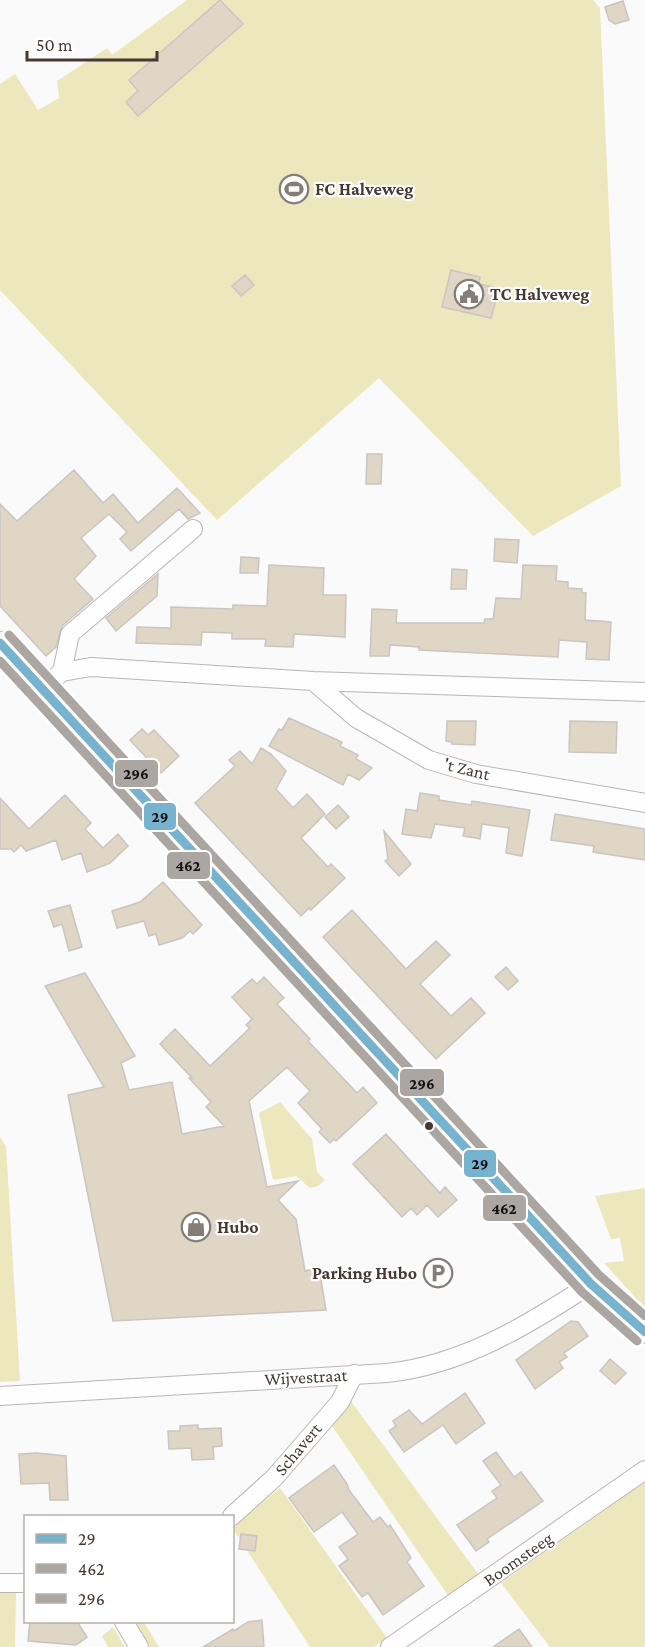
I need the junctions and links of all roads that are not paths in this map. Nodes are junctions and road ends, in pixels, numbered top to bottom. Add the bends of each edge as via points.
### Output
1 (193, 529) dead end
2 (0, 643) edge
3 (62, 672) junction
4 (313, 681) junction
5 (42, 688) junction
6 (645, 692) edge
7 (645, 803) edge
8 (591, 1284) junction
9 (645, 1332) edge
10 (354, 1374) junction
11 (0, 1396) edge
12 (645, 1470) edge
13 (233, 1515) edge
14 (0, 1582) edge
15 (24, 1583) edge
16 (125, 1623) edge
17 (139, 1647) edge
18 (390, 1647) edge

1 - 3 street via 70,634
2 - 5 main road
3 - 4 street via 91,667
3 - 5 street
4 - 6 street
4 - 7 street, 't Zant via 356,718 429,760 476,774
5 - 8 main road
8 - 9 main road
8 - 10 street, Wijvestraat via 470,1353 410,1370
10 - 11 street, Wijvestraat
10 - 13 street, Schavert via 340,1402 274,1478
12 - 18 street, Boomsteeg
14 - 15 street
16 - 17 street

